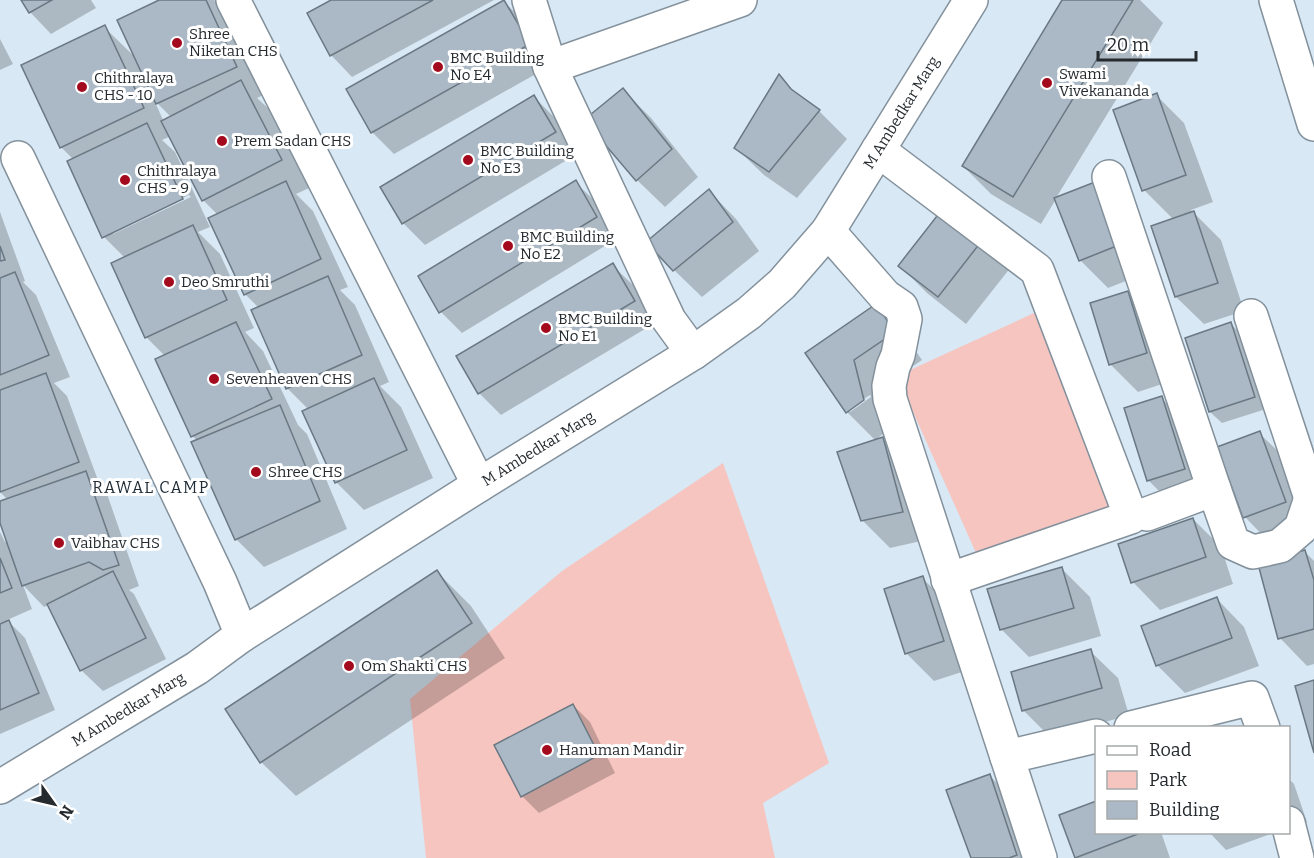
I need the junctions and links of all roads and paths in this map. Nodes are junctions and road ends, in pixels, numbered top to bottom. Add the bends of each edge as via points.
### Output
1 (234, 0) edge
2 (529, 0) edge
3 (740, 0) edge
4 (970, 0) edge
5 (1276, 0) edge
6 (550, 67) junction
7 (1306, 73) edge
8 (1314, 124) edge
9 (878, 150) junction
10 (18, 158) dead end
11 (1109, 177) dead end
12 (828, 231) junction
13 (1251, 316) dead end
14 (693, 353) junction
15 (479, 485) junction
16 (1214, 489) junction
17 (1312, 497) edge
18 (1147, 514) dead end
19 (948, 580) junction
20 (242, 635) junction
21 (1139, 726) edge
22 (1262, 726) edge
23 (1095, 736) edge
24 (1007, 757) junction
25 (0, 787) edge
26 (1290, 831) edge
27 (1040, 858) edge
28 (1297, 858) edge

1 - 15 street
2 - 6 street
3 - 6 street
4 - 9 street, M Ambedkar Marg
5 - 7 street
6 - 14 street via 669,320
7 - 8 street
9 - 12 street, M Ambedkar Marg
9 - 19 street via 1037,270 1131,517
10 - 20 street
11 - 16 street
12 - 14 street, M Ambedkar Marg via 782,284
12 - 19 street via 885,296 901,307 905,319 889,386 890,399
13 - 17 street
14 - 15 street, M Ambedkar Marg
15 - 20 street, M Ambedkar Marg
16 - 17 street via 1233,543 1253,552 1280,546 1301,528
16 - 18 street
19 - 24 street
20 - 25 street, M Ambedkar Marg via 197,668
21 - 22 street via 1252,698
23 - 24 street
24 - 27 street
26 - 28 street

